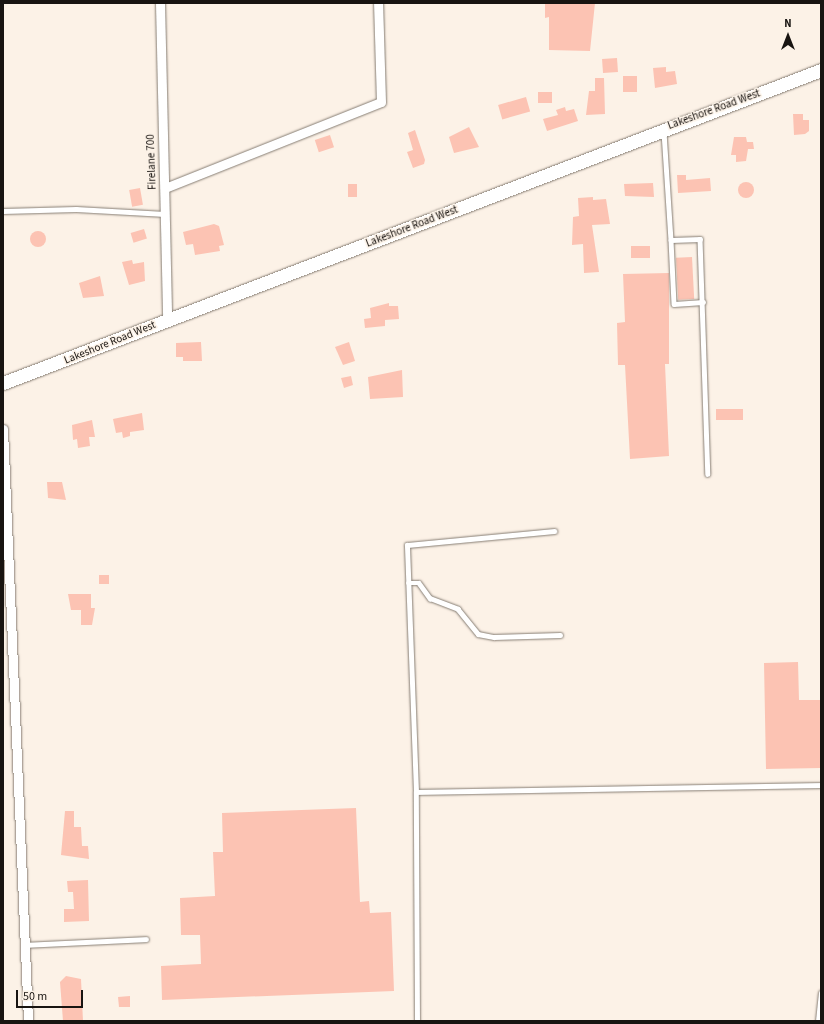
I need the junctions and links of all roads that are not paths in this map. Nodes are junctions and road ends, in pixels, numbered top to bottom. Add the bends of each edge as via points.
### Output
1 (160, 3) edge
2 (378, 3) edge
3 (821, 70) edge
4 (664, 128) junction
5 (165, 188) junction
6 (3, 211) edge
7 (166, 214) junction
8 (671, 240) junction
9 (704, 302) junction
10 (168, 320) junction
11 (3, 383) edge
12 (3, 429) edge
13 (708, 474) dead end
14 (554, 531) dead end
15 (408, 583) junction
16 (560, 635) dead end
17 (821, 785) edge
18 (416, 792) junction
19 (146, 939) dead end
20 (25, 945) junction
21 (821, 993) edge
22 (28, 1021) edge
23 (417, 1021) edge
24 (818, 1021) edge

1 - 5 street, Firelane 700
2 - 5 street via 381,102
3 - 4 main road, Lakeshore Road West
4 - 8 lane
4 - 10 main road, Lakeshore Road West
5 - 7 street, Firelane 700
6 - 7 lane via 76,209
7 - 10 street, Firelane 700
8 - 9 lane via 700,239
8 - 9 lane via 674,304
9 - 13 lane
10 - 11 main road, Lakeshore Road West
12 - 20 street
14 - 15 lane via 407,545
15 - 16 lane via 419,583 430,598 458,609 478,634 494,637
15 - 18 lane
17 - 18 lane
18 - 23 lane
19 - 20 lane
20 - 22 street
21 - 24 lane

